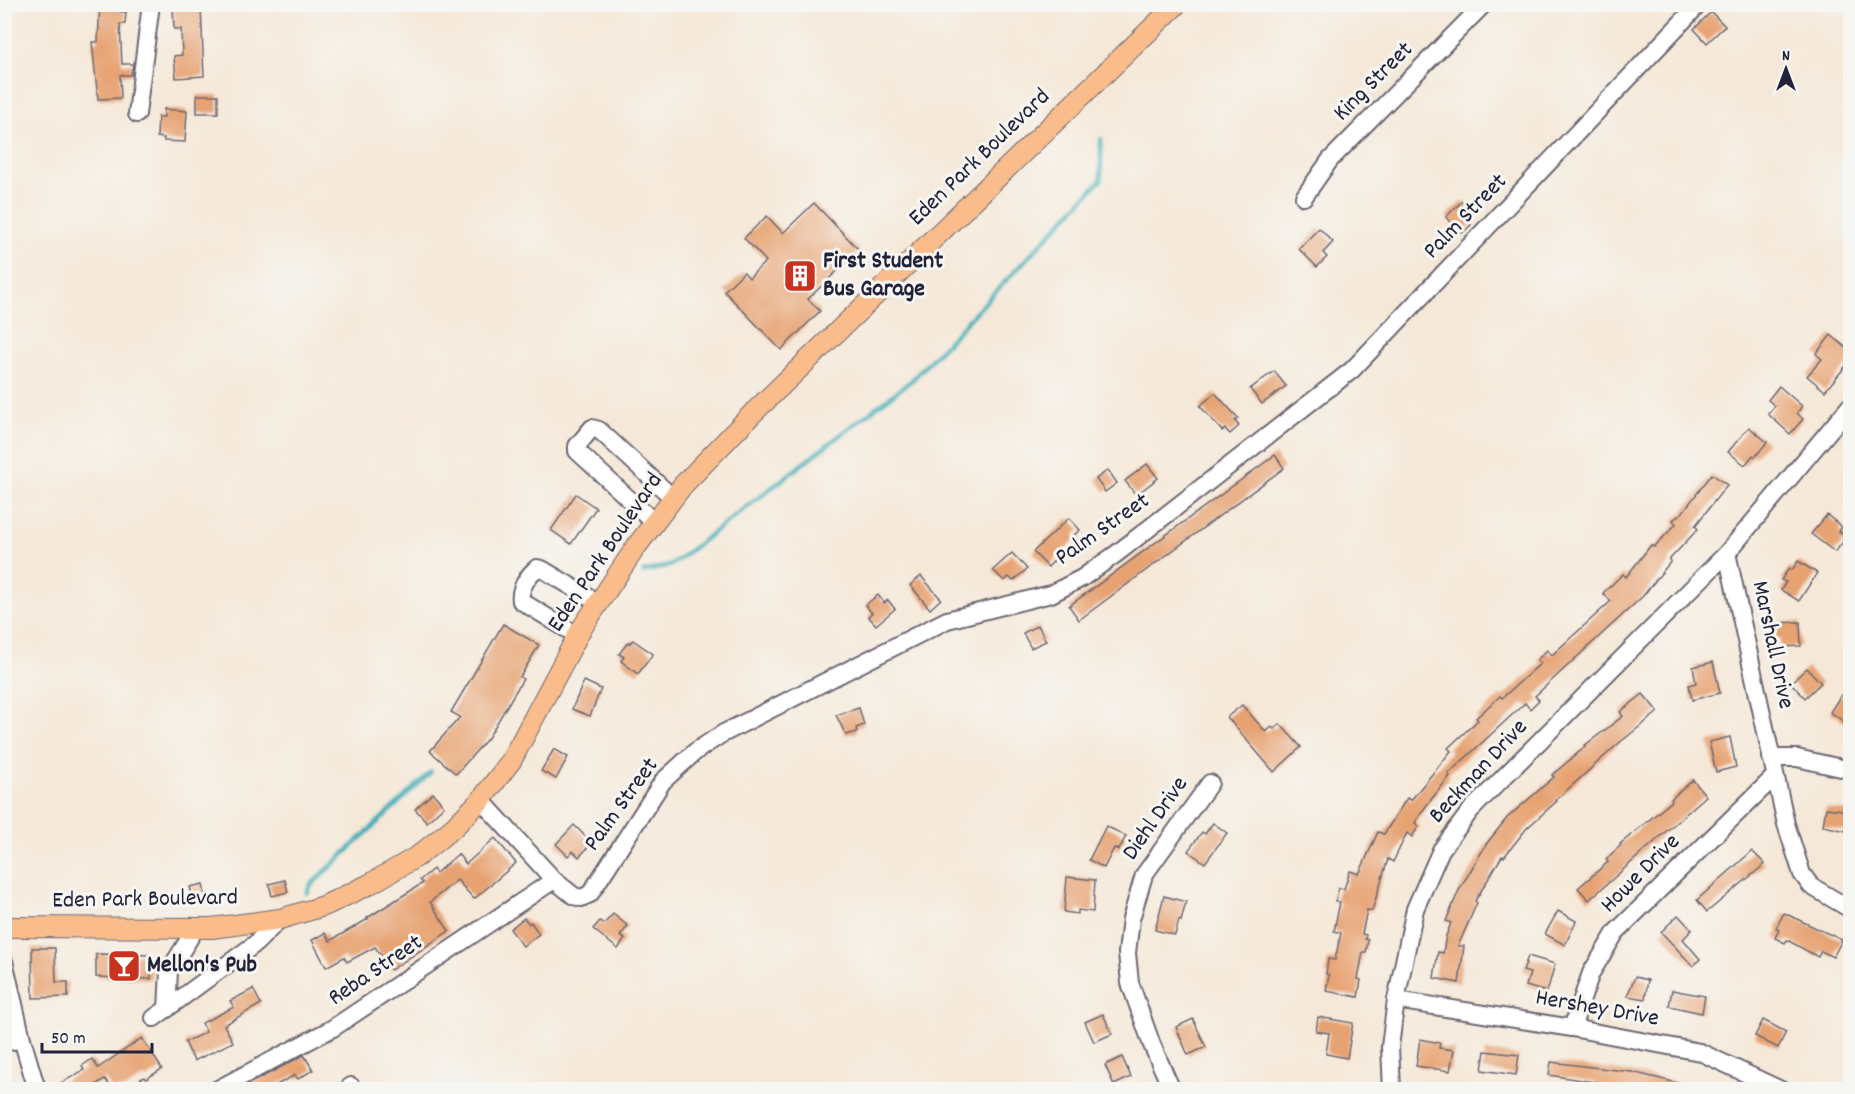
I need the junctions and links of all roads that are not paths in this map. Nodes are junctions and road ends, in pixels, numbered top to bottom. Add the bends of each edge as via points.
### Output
1 (151, 4) edge
2 (1177, 4) edge
3 (1484, 4) edge
4 (1699, 4) edge
5 (137, 114) dead end
6 (1304, 197) dead end
7 (1850, 408) edge
8 (673, 498) junction
9 (654, 522) junction
10 (1727, 553) junction
11 (599, 603) junction
12 (578, 636) junction
13 (1771, 758) junction
14 (1851, 770) edge
15 (1775, 776) junction
16 (1210, 783) dead end
17 (481, 800) junction
18 (554, 880) junction
19 (1851, 909) edge
20 (280, 919) junction
21 (4, 927) edge
22 (196, 928) junction
23 (4, 961) edge
24 (1396, 1000) junction
25 (1572, 1028) junction
26 (22, 1039) junction
27 (4, 1043) edge
28 (32, 1087) edge
29 (216, 1089) edge
30 (1172, 1089) edge
31 (1392, 1089) edge
32 (1781, 1089) edge

1 - 5 street
2 - 8 main road, Eden Park Boulevard via 752,414
3 - 6 street, King Street via 1330,160
4 - 18 street, Palm Street via 1352,370 1116,554 1051,594 947,621 722,734 663,781 590,894 574,896
7 - 10 street
8 - 9 main road, Eden Park Boulevard
8 - 9 street via 599,430 592,428 577,446
9 - 11 main road, Eden Park Boulevard
10 - 13 street, Marshall Drive
10 - 24 street, Beckman Drive via 1471,810 1441,850 1415,909
11 - 12 main road, Eden Park Boulevard
11 - 12 street via 542,569 532,572 520,601
12 - 17 main road, Eden Park Boulevard via 511,761
13 - 14 street via 1797,758
13 - 15 street, Marshall Drive
15 - 19 street, Marshall Drive via 1802,874 1811,886
15 - 25 street, Howe Drive via 1616,932 1591,973
16 - 30 street, Diehl Drive via 1144,874 1131,919 1127,953 1130,983
17 - 18 street, Palm Street
17 - 20 main road, Eden Park Boulevard via 418,856 324,906
18 - 29 street, Reba Street via 333,1029
20 - 22 main road, Eden Park Boulevard
20 - 22 street via 255,944 160,1014 169,971
21 - 22 main road, Eden Park Boulevard
23 - 26 street
24 - 25 street, Hershey Drive
24 - 31 street, Beckman Drive via 1390,1047
25 - 32 street, Hershey Drive via 1700,1052
26 - 27 street
26 - 28 street

